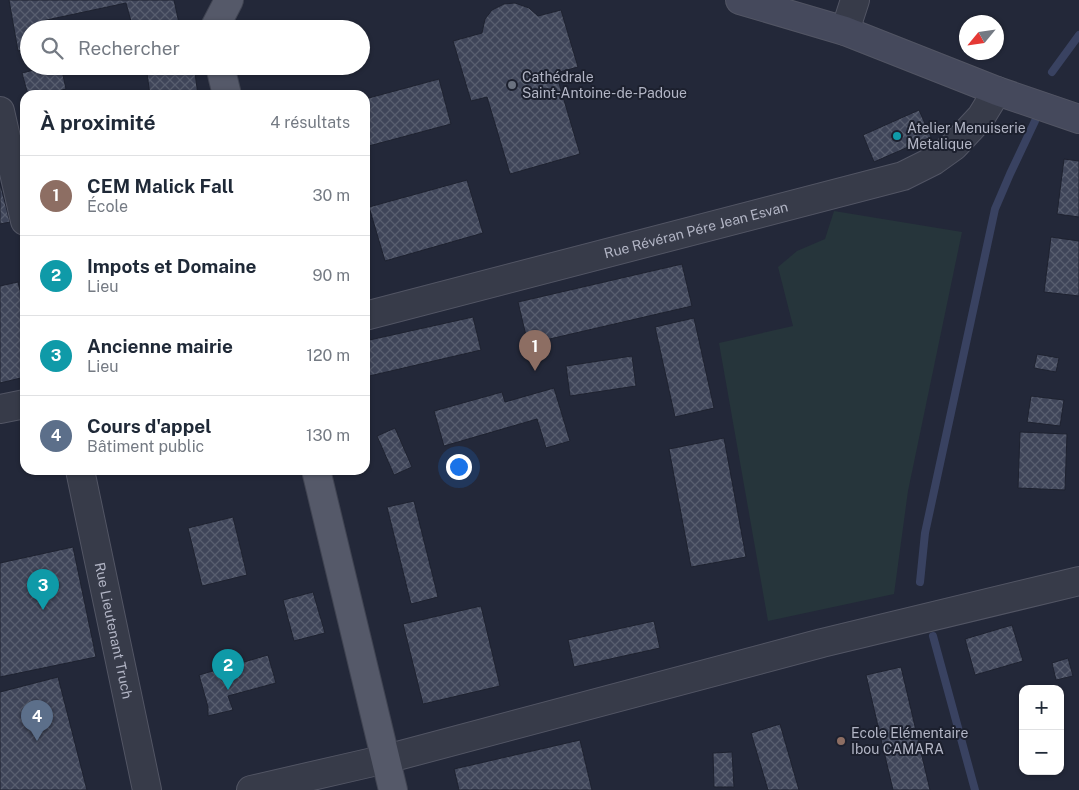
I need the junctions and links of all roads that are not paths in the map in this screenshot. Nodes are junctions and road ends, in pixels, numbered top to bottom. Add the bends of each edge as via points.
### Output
1 (204, 0) edge
2 (229, 0) edge
3 (740, 0) edge
4 (855, 0) edge
5 (210, 20) edge
6 (218, 20) edge
7 (845, 31) junction
8 (222, 75) edge
9 (226, 90) edge
10 (997, 91) junction
11 (0, 110) edge
12 (1079, 118) edge
13 (20, 199) edge
14 (370, 315) edge
15 (20, 405) edge
16 (0, 409) edge
17 (81, 475) edge
18 (317, 475) edge
19 (1079, 581) edge
20 (386, 759) junction
21 (147, 790) edge
22 (251, 790) edge
23 (393, 790) edge

1 - 5 main road
2 - 6 main road
3 - 7 main road
4 - 7 street
7 - 10 main road
8 - 9 main road
10 - 12 main road
10 - 14 street, Rue Révéran Pére Jean Esvan via 981,117 954,146 903,176
11 - 13 street
15 - 16 street
17 - 21 street, Rue Lieutenant Truch
18 - 20 main road
19 - 20 street via 822,643
20 - 22 street
20 - 23 main road

